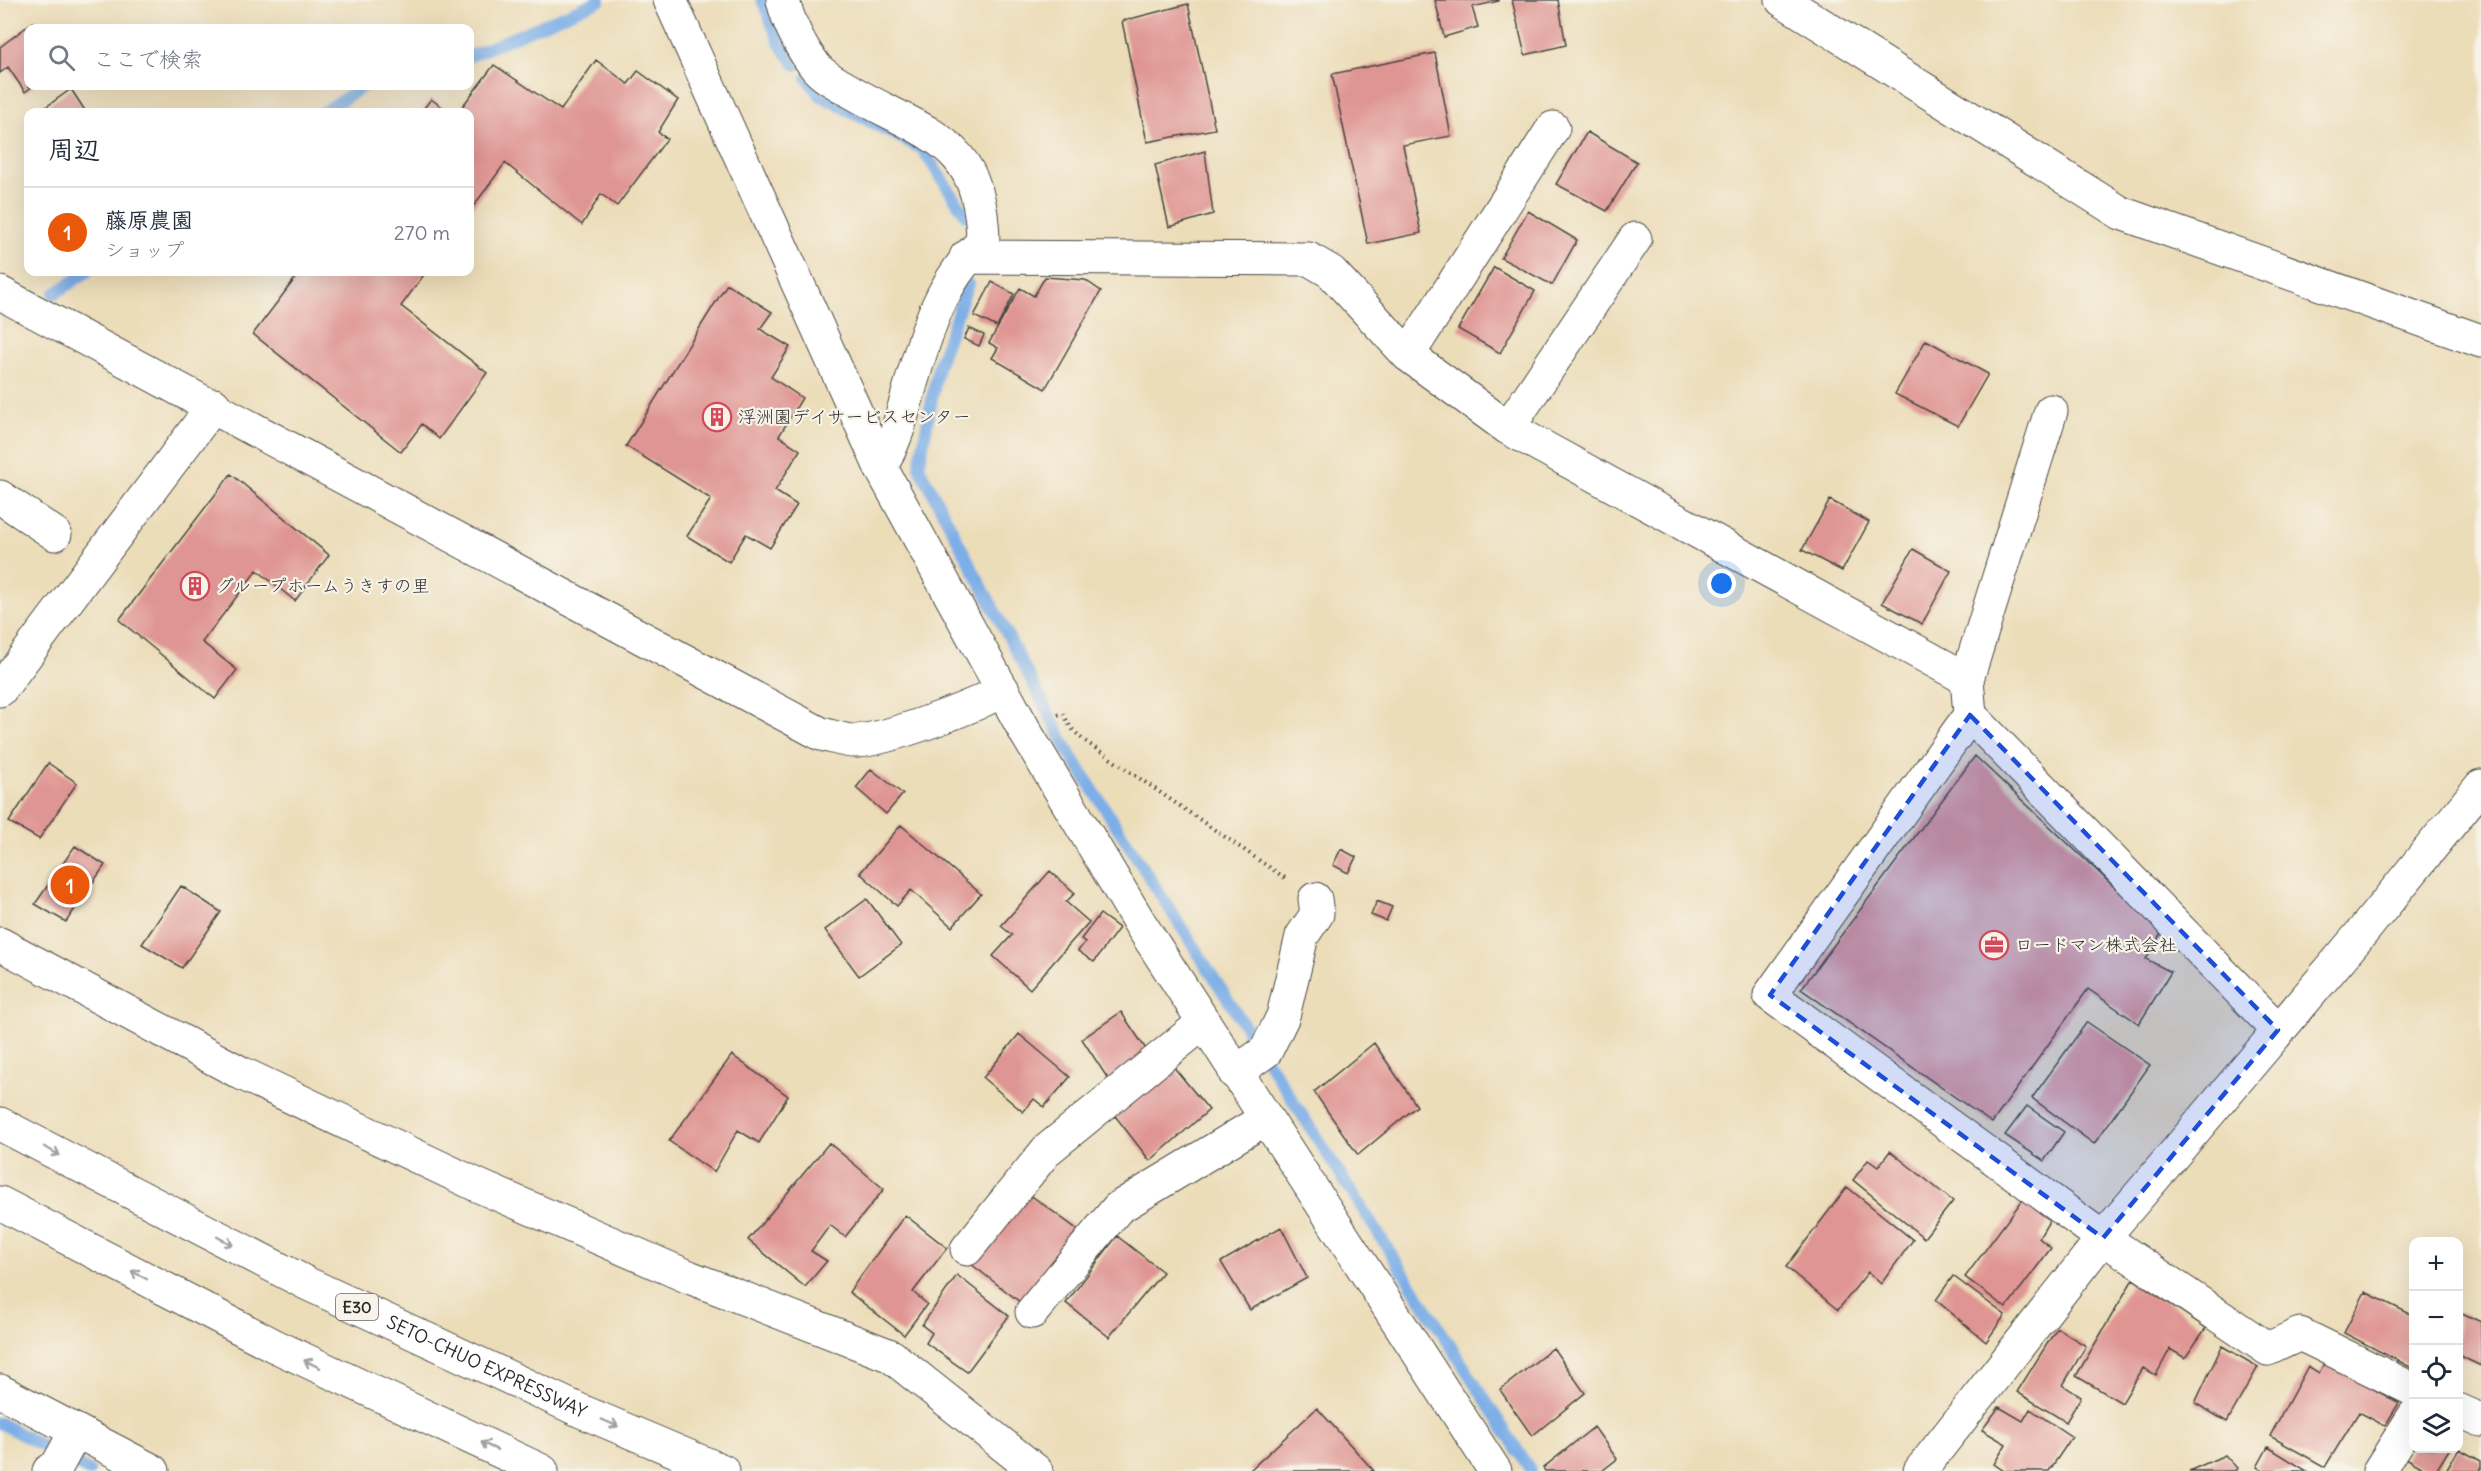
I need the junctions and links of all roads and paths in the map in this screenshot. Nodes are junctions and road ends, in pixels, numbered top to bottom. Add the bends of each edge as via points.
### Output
1 (670, 0) edge
2 (783, 0) edge
3 (1782, 0) edge
4 (1553, 128) dead end
5 (1635, 239) dead end
6 (966, 257) junction
7 (0, 292) edge
8 (2481, 341) edge
9 (1408, 355) junction
10 (214, 405) junction
11 (2051, 411) dead end
12 (1508, 428) junction
13 (881, 468) junction
14 (0, 497) edge
15 (55, 534) dead end
16 (1967, 679) junction
17 (0, 690) edge
18 (1003, 690) junction
19 (1056, 715) dead end
20 (1970, 715) junction
21 (2481, 786) edge
22 (1315, 899) joint
23 (0, 944) edge
24 (1203, 1023) junction
25 (2278, 1030) junction
26 (1252, 1061) junction
27 (1266, 1119) junction
28 (0, 1124) edge
29 (0, 1203) edge
30 (2103, 1238) junction
31 (967, 1249) dead end
32 (1032, 1312) dead end
33 (2409, 1388) edge
34 (0, 1391) edge
35 (2463, 1412) edge
36 (2481, 1420) edge
37 (2409, 1424) edge
38 (62, 1454) edge
39 (153, 1471) edge
40 (542, 1471) edge
41 (723, 1471) edge
42 (1036, 1471) edge
43 (1495, 1471) edge
44 (1920, 1471) edge
45 (2379, 1471) edge

1 - 13 main road
2 - 6 main road via 787,16 815,67 945,142 968,170 983,211 983,242
3 - 8 main road via 2121,213
4 - 9 main road
5 - 12 main road
6 - 9 main road via 1309,259 1331,272
6 - 13 main road via 943,294 923,342 898,428
7 - 10 main road
9 - 12 main road
10 - 17 main road
10 - 18 main road via 821,734 856,742 953,712
11 - 16 main road
12 - 16 main road
13 - 18 main road
14 - 15 main road
16 - 20 main road
18 - 24 main road via 1106,870
19 - 22 path via 1063,713 1082,739
20 - 25 main road
20 - 30 main road via 1770,995
21 - 25 main road
22 - 26 main road via 1317,914 1302,936 1283,1016
23 - 42 main road via 241,1073 479,1186 689,1276 891,1356
24 - 26 main road
24 - 31 main road via 1047,1150
25 - 30 main road
26 - 27 main road
27 - 32 main road via 1118,1208
27 - 43 main road
28 -> 41 main road, SETO-CHUO EXPRESSWAY / E30 via 308,1284 581,1411
40 -> 29 main road via 275,1346
30 - 33 main road via 2268,1349 2300,1334
30 - 44 main road
34 - 38 main road
35 - 36 main road
37 - 45 main road
38 - 39 main road

